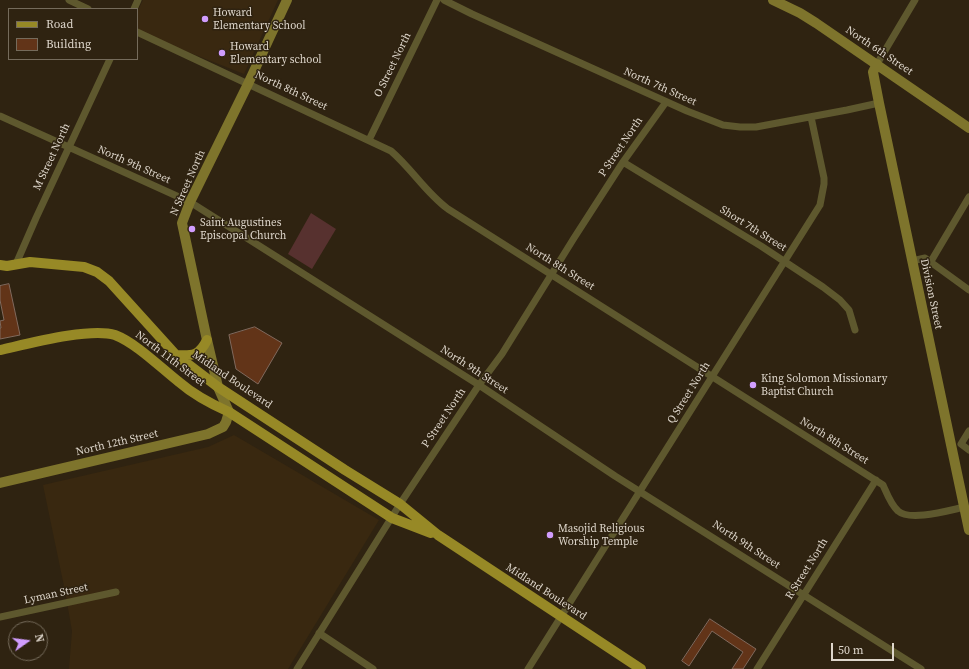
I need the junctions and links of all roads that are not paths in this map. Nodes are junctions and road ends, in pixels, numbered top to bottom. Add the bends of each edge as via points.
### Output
1 (69, 0) edge
2 (287, 0) edge
3 (437, 0) edge
4 (444, 0) edge
5 (773, 0) edge
6 (915, 0) edge
7 (86, 8) edge
8 (138, 32) edge
9 (110, 60) edge
10 (877, 64) junction
11 (248, 84) junction
12 (666, 102) junction
13 (879, 103) junction
14 (0, 116) edge
15 (811, 117) junction
16 (969, 128) edge
17 (370, 140) junction
18 (68, 148) junction
19 (623, 162) junction
20 (969, 197) edge
21 (190, 202) junction
22 (912, 261) junction
23 (785, 262) junction
24 (930, 263) junction
25 (16, 264) junction
26 (0, 265) edge
27 (552, 275) junction
28 (969, 290) edge
29 (855, 330) dead end
30 (207, 340) junction
31 (0, 350) edge
32 (176, 355) junction
33 (712, 377) junction
34 (479, 385) junction
35 (218, 387) junction
36 (229, 412) junction
37 (969, 431) edge
38 (956, 445) junction
39 (969, 450) edge
40 (876, 480) junction
41 (0, 483) edge
42 (641, 491) junction
43 (400, 504) junction
44 (965, 507) junction
45 (392, 518) junction
46 (969, 530) edge
47 (438, 536) junction
48 (116, 592) dead end
49 (804, 595) junction
50 (0, 617) edge
51 (561, 617) junction
52 (319, 633) junction
53 (298, 669) edge
54 (373, 669) edge
55 (528, 669) edge
56 (641, 669) edge
57 (757, 669) edge
58 (921, 669) edge

1 - 7 street
2 - 11 street, N Street North
3 - 17 street, O Street North
4 - 12 street, North 7th Street
5 - 10 street, North 6th Street via 800,13
6 - 10 street
8 - 11 street, North 8th Street
9 - 18 street, M Street North
10 - 13 street, Division Street via 873,72
10 - 16 street, North 6th Street
11 - 17 street, North 8th Street
11 - 21 street, N Street North
12 - 15 street, North 7th Street via 712,122 731,127 768,125
12 - 19 street, P Street North
13 - 15 street, North 7th Street
13 - 22 street, Division Street
14 - 18 street, North 9th Street
15 - 23 street, Q Street North via 824,178 821,201
17 - 27 street, North 8th Street via 391,151 406,164 438,202
18 - 21 street, North 9th Street
18 - 25 street, M Street North
19 - 23 street, Short 7th Street
19 - 27 street, P Street North
20 - 24 street
21 - 30 street, N Street North via 182,228
21 - 34 street, North 9th Street
22 - 24 street via 925,258
22 - 38 street, Division Street
23 - 29 street, Short 7th Street via 840,300 849,310
23 - 33 street, Q Street North
24 - 28 street
25 - 26 main road, Midland Boulevard
25 - 32 main road, Midland Boulevard via 30,262 91,268 109,281
27 - 33 street, North 8th Street
27 - 34 street, P Street North via 502,354
30 - 32 main road via 198,354
30 - 35 street, N Street North
31 - 36 main road, North 11th Street via 89,333 114,335 140,351 200,397
32 - 35 main road, Midland Boulevard
33 - 40 street, North 8th Street
33 - 42 street, Q Street North
34 - 42 street, North 9th Street
34 - 43 street, P Street North
35 - 36 street, N Street North
35 - 43 main road, Midland Boulevard
36 - 41 street, North 12th Street via 222,427 208,434
36 - 45 main road, Midland Boulevard
37 - 38 street
38 - 39 street
38 - 44 street, Division Street
40 - 44 street, North 8th Street via 883,485 894,507 902,514 920,515
40 - 49 street, R Street North
42 - 49 street, North 9th Street
42 - 51 street, Q Street North
43 - 45 street, P Street North
43 - 47 main road, Midland Boulevard
44 - 46 street, Division Street
45 - 47 main road, Midland Boulevard
45 - 52 street, P Street North
47 - 51 main road, Midland Boulevard
48 - 50 street, Lyman Street
49 - 57 street, R Street North
49 - 58 street, North 9th Street
51 - 55 street, Q Street North
51 - 56 main road, Midland Boulevard
52 - 53 street, P Street North
52 - 54 street

